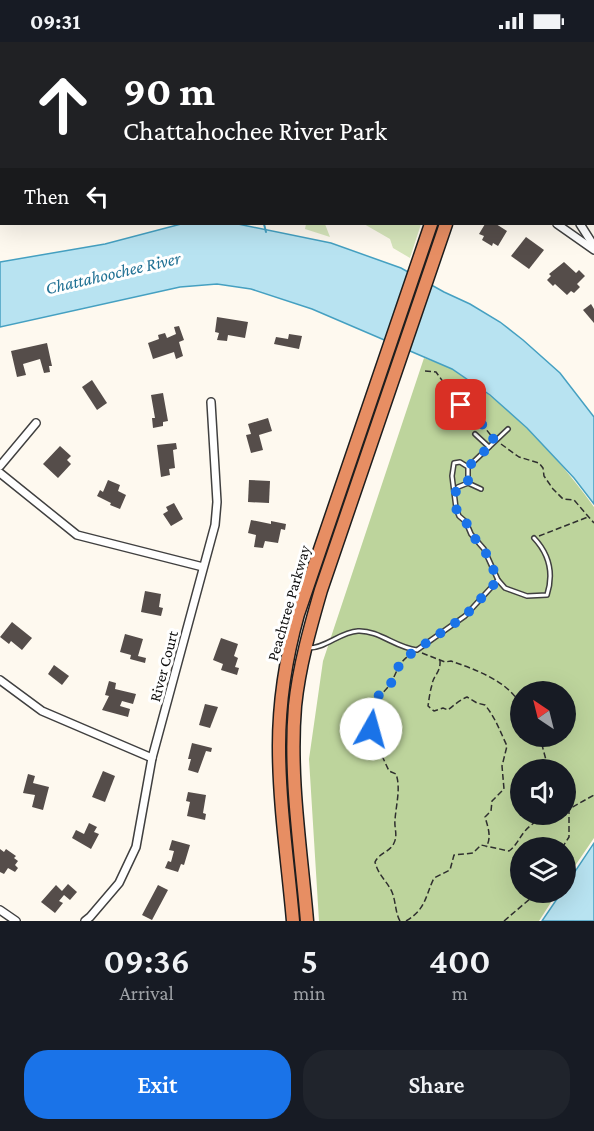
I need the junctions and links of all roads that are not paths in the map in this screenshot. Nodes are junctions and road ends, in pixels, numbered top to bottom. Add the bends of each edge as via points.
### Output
1 (431, 225) edge
2 (446, 225) edge
3 (559, 225) edge
4 (581, 225) edge
5 (594, 248) edge
6 (212, 402) dead end
7 (36, 423) dead end
8 (508, 429) dead end
9 (475, 434) dead end
10 (489, 447) junction
11 (0, 466) edge
12 (468, 467) junction
13 (0, 473) edge
14 (468, 483) junction
15 (481, 489) dead end
16 (455, 493) junction
17 (534, 538) road end
18 (203, 567) junction
19 (498, 580) junction
20 (290, 645) junction
21 (305, 648) junction
22 (0, 680) edge
23 (152, 758) junction
24 (0, 910) edge
25 (16, 921) edge
26 (85, 921) edge
27 (293, 921) edge
28 (307, 921) edge

1 - 20 highway, Peachtree Parkway
2 - 21 highway, Peachtree Parkway via 321,590
3 - 5 street
4 - 5 street
6 - 18 street, River Court via 217,502
7 - 11 street
8 - 10 lane
9 - 10 lane
10 - 12 lane
12 - 14 lane
12 - 16 lane via 454,463
13 - 18 street via 77,535
14 - 15 lane
14 - 16 lane
16 - 19 lane via 459,516 484,549
17 - 19 lane via 544,549 548,562 547,595 527,596 505,588
18 - 23 street, River Court
19 - 21 lane via 465,616 417,650 357,631 318,648
20 - 21 lane
20 - 27 highway, Peachtree Parkway via 282,691 279,747
21 - 28 highway, Peachtree Parkway via 295,705 293,752
22 - 23 street via 42,711
23 - 26 street, River Court via 136,847 119,883
24 - 25 street

